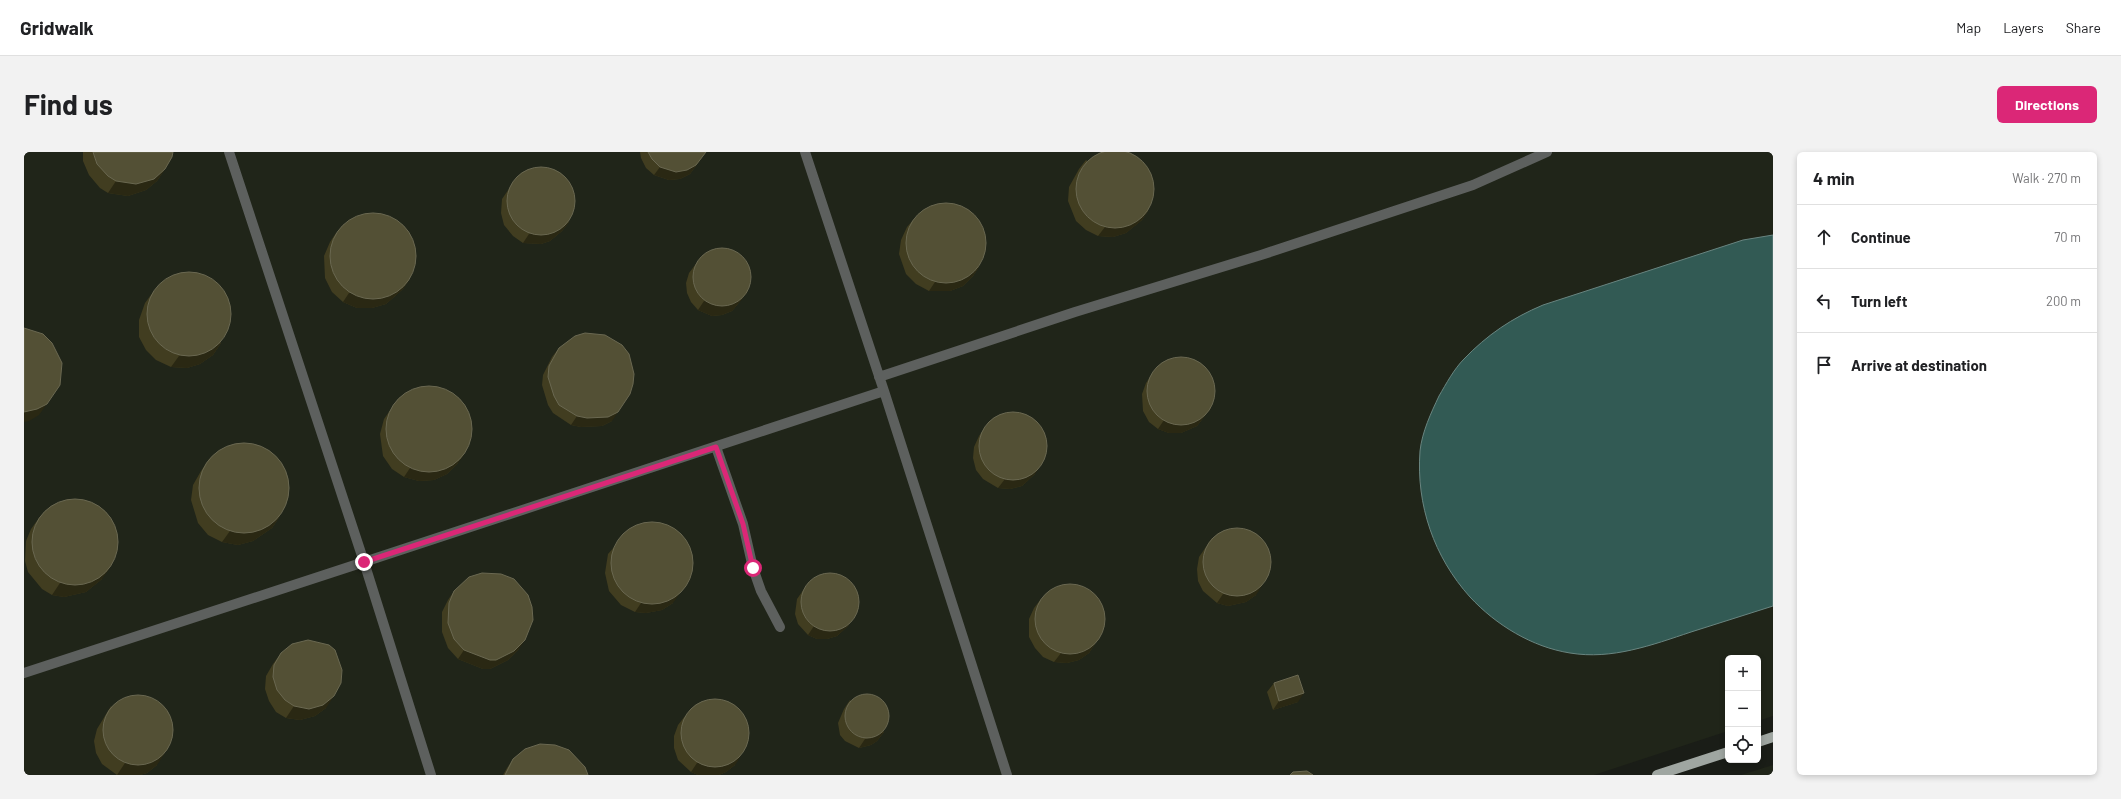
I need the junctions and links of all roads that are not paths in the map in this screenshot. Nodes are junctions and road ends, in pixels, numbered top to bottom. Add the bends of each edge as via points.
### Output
1 (229, 152) edge
2 (805, 152) edge
3 (1547, 152) edge
4 (879, 377) junction
5 (884, 391) junction
6 (716, 447) junction
7 (364, 562) junction
8 (780, 627) dead end
9 (24, 673) edge
10 (1773, 737) edge
11 (1761, 741) edge
12 (1725, 753) edge
13 (431, 775) edge
14 (1007, 775) edge
15 (1657, 775) edge

1 - 7 lane
2 - 4 lane
3 - 4 lane via 1473,186
4 - 5 lane
5 - 6 lane
5 - 14 lane
6 - 7 lane
6 - 8 lane via 743,524 761,591
7 - 9 lane
7 - 13 lane
10 - 11 main road
12 - 15 main road

